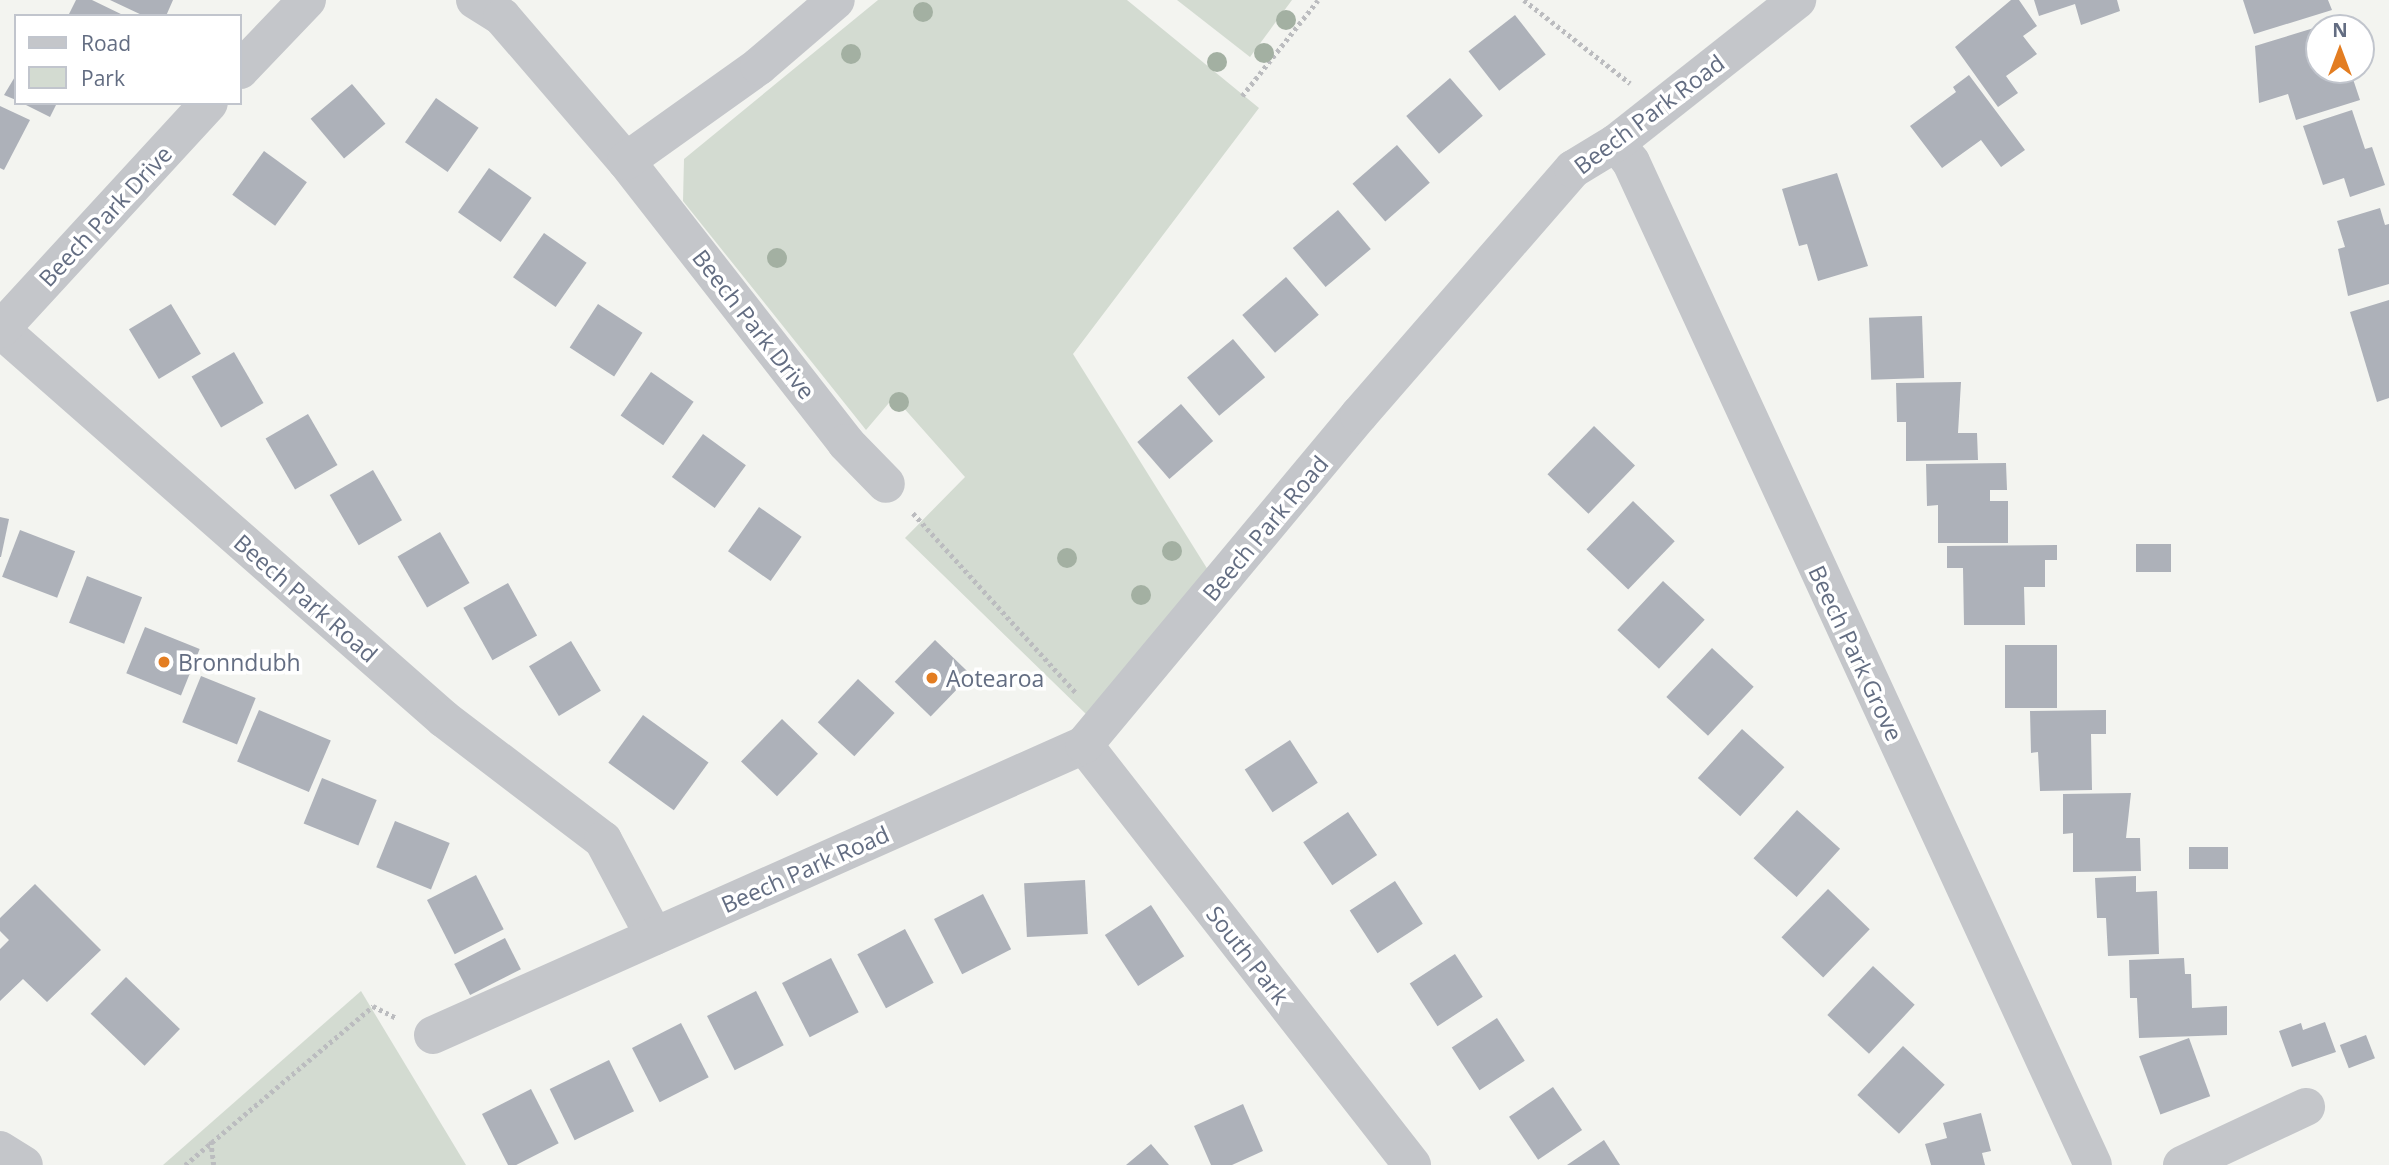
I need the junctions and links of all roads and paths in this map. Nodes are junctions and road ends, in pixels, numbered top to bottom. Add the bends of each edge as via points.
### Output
1 (307, 0) edge
2 (475, 0) edge
3 (836, 0) edge
4 (1318, 0) edge
5 (1524, 0) edge
6 (1797, 0) edge
7 (242, 68) edge
8 (1242, 96) dead end
9 (207, 105) edge
10 (1661, 107) junction
11 (1616, 143) junction
12 (626, 160) junction
13 (0, 329) edge
14 (886, 484) joint
15 (1093, 734) junction
16 (654, 936) junction
17 (433, 1035) joint
18 (2306, 1107) dead end
19 (211, 1140) junction
20 (0, 1150) edge
21 (24, 1165) edge
22 (185, 1165) edge
23 (214, 1165) edge
24 (1412, 1165) edge
25 (2093, 1165) edge
26 (2182, 1165) edge

1 - 7 street
2 - 12 street, Beech Park Drive via 502,17
3 - 12 street via 759,66
4 - 8 path
5 - 10 path
6 - 10 street, Beech Park Road
9 - 13 street, Beech Park Drive
10 - 11 street, Beech Park Road
11 - 15 street, Beech Park Road via 1573,169 1359,415
11 - 25 street, Beech Park Grove via 1631,162
12 - 14 street, Beech Park Drive via 846,443
13 - 16 street, Beech Park Road via 444,719 603,840
14 - 15 path
15 - 16 street, Beech Park Road
15 - 24 street, South Park
16 - 17 street, Beech Park Road
17 - 19 path via 373,1006
18 - 26 street
19 - 22 path
19 - 23 path
20 - 21 street

